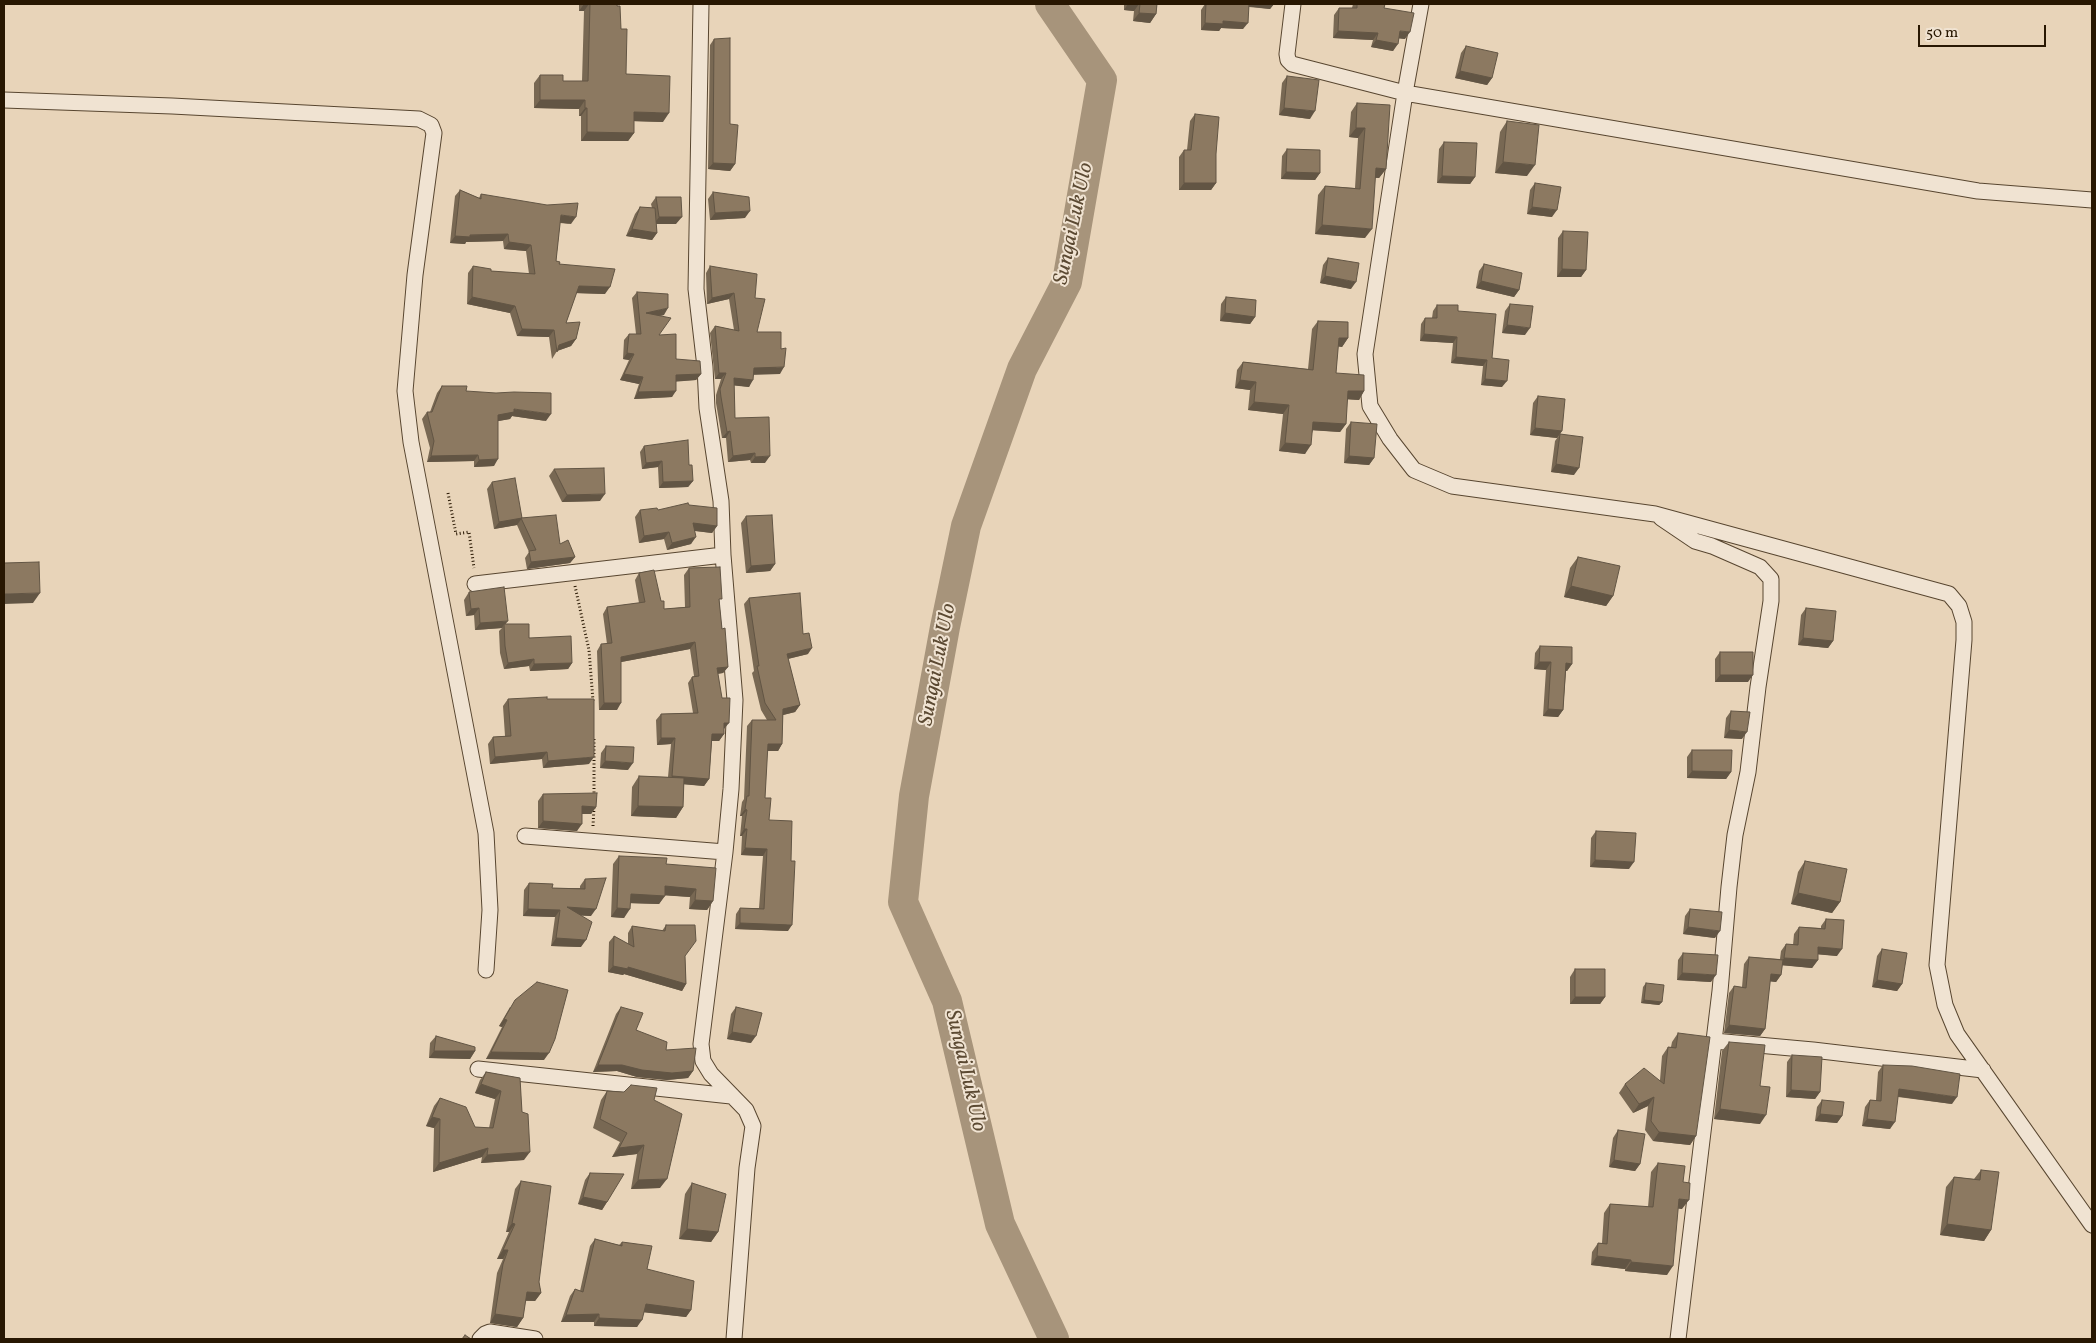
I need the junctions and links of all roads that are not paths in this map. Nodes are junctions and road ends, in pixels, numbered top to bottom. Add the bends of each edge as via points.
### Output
1 (700, 4) edge
2 (1293, 4) edge
3 (1421, 4) edge
4 (1405, 93) junction
5 (4, 100) edge
6 (2092, 200) edge
7 (1656, 514) junction
8 (723, 555) junction
9 (476, 584) road end
10 (525, 836) dead end
11 (725, 852) junction
12 (486, 970) dead end
13 (1714, 1041) junction
14 (478, 1069) dead end
15 (1983, 1070) junction
16 (731, 1096) junction
17 (2092, 1225) edge
18 (480, 1339) edge
19 (532, 1339) edge
20 (734, 1339) edge
21 (1678, 1339) edge

1 - 8 street via 696,289 707,408 722,501
2 - 4 street via 1287,54 1292,64
3 - 4 street
4 - 6 street via 1978,191
4 - 7 street via 1365,354 1370,406 1414,470 1452,486
5 - 12 street via 419,119 431,125 434,133 415,275 405,392 411,442 486,833 490,910
7 - 13 street via 1695,541 1760,567 1771,579 1771,601 1748,772 1734,844
7 - 15 street via 1949,594 1960,606 1964,640 1937,965 1945,1005 1957,1034
8 - 9 street
8 - 11 street via 735,700
10 - 11 street
11 - 16 street via 701,1044 703,1061
13 - 15 street
13 - 21 street
14 - 16 street
15 - 17 street
16 - 20 street via 746,1110 753,1126
18 - 19 street via 490,1332

